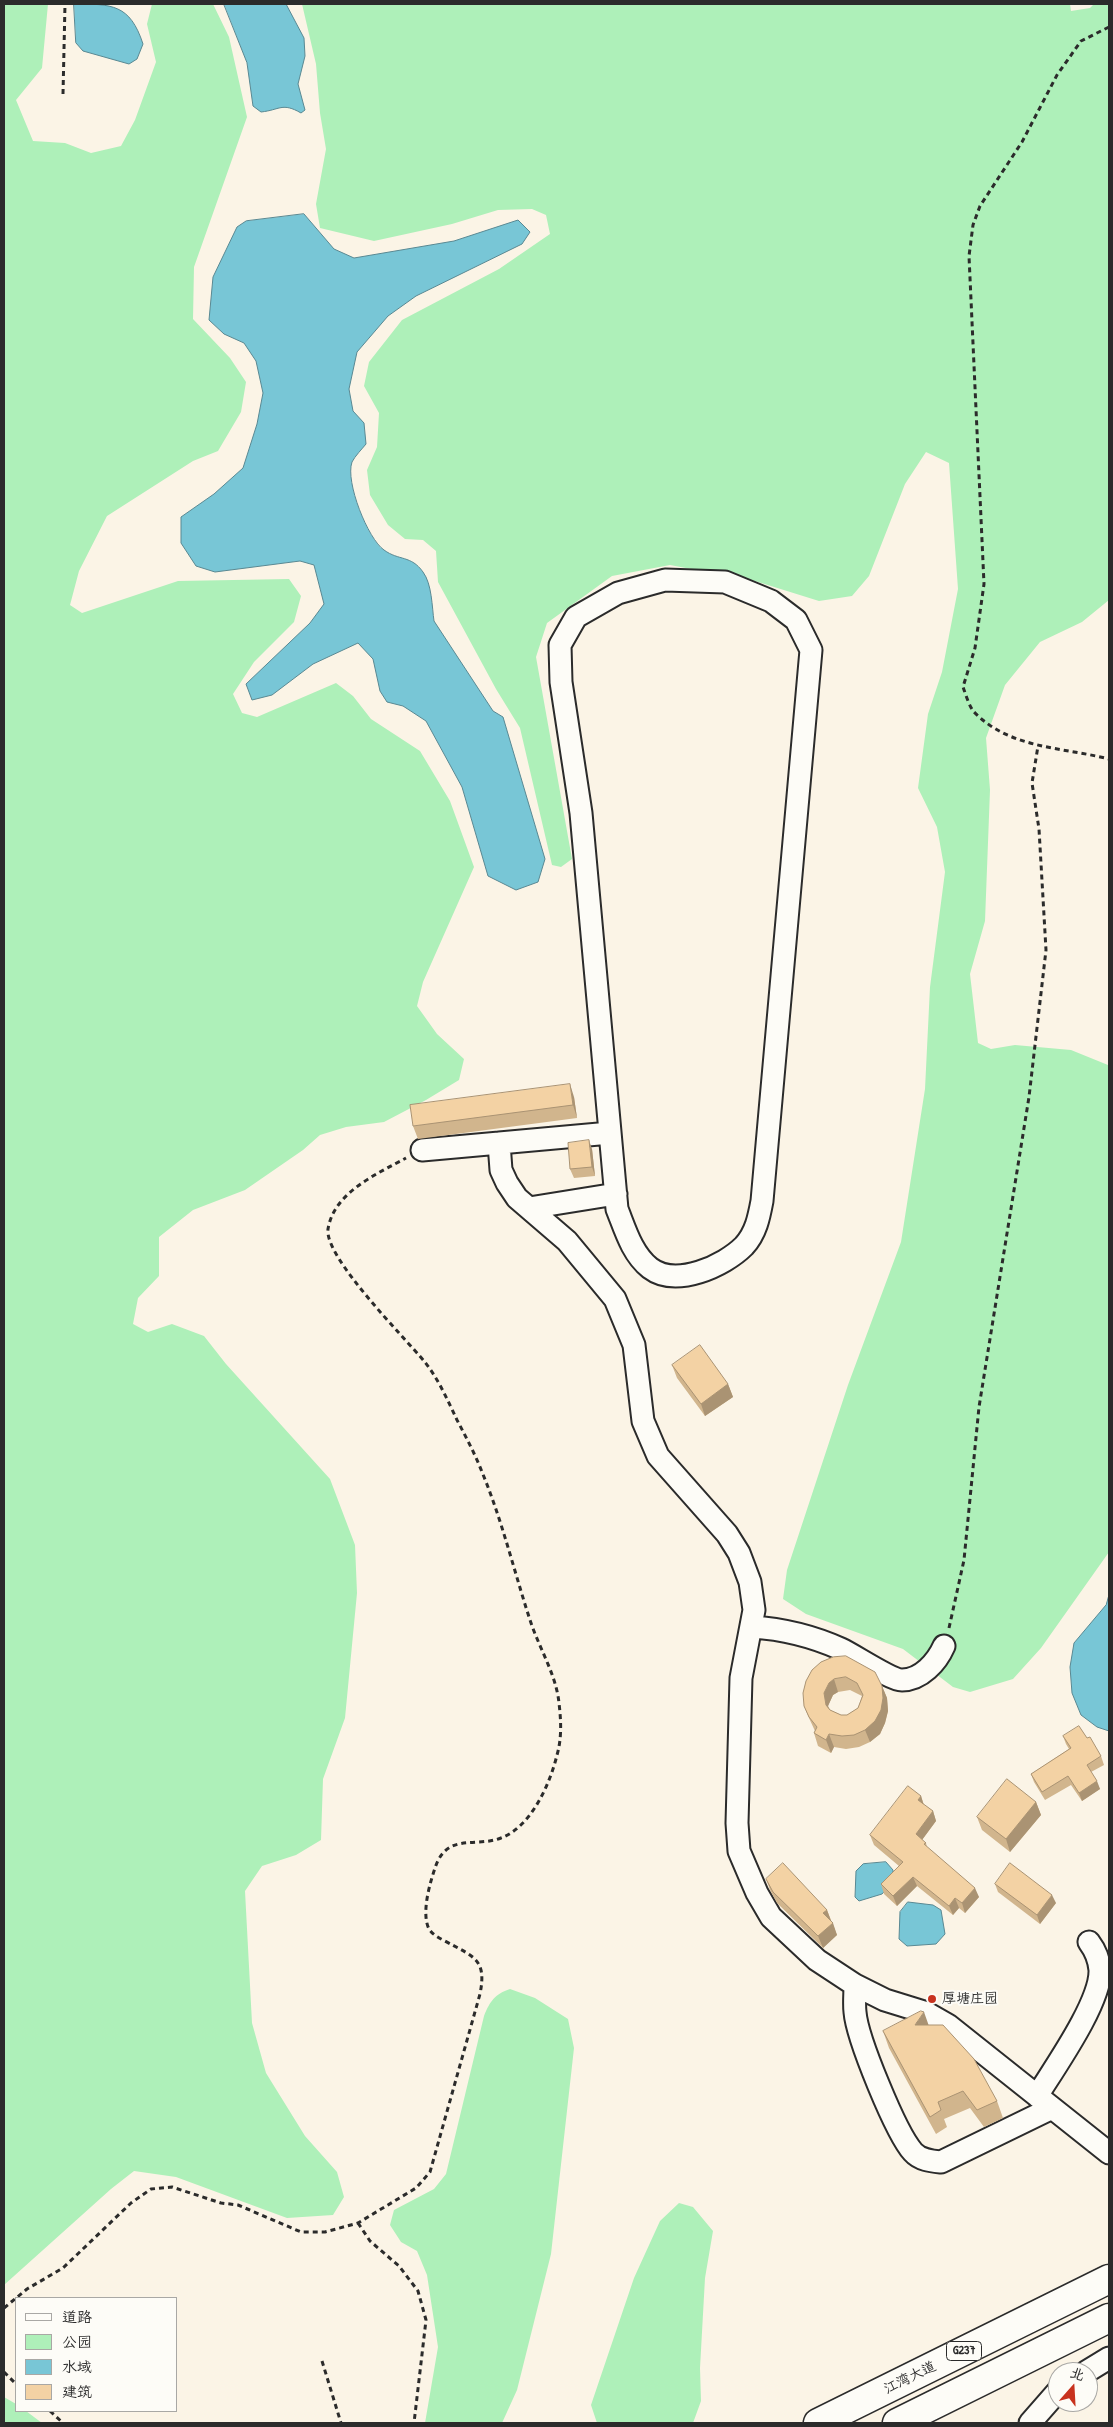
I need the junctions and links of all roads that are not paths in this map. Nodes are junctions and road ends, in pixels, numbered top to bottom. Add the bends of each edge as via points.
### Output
1 (610, 1133) junction
2 (499, 1143) junction
3 (422, 1150) road end
4 (616, 1194) junction
5 (528, 1208) junction
6 (752, 1627) junction
7 (944, 1646) road end
8 (1089, 1942) dead end
9 (855, 1985) junction
10 (1045, 2102) junction
11 (1109, 2153) edge
12 (1109, 2279) edge
13 (1109, 2318) edge
14 (1109, 2358) edge
15 (1098, 2365) edge
16 (1048, 2402) edge
17 (818, 2423) edge
18 (897, 2423) edge
19 (1030, 2423) edge

1 - 2 street
1 - 4 street
1 - 4 street via 581,813 561,682 560,645 576,617 618,592 665,580 725,582 771,601 796,620 811,650 758,1224 744,1245 716,1268 674,1277 651,1269 633,1248 617,1209
2 - 3 street
2 - 5 street via 501,1170 506,1183
4 - 5 street
5 - 6 street via 567,1241 615,1299 634,1344 642,1421 658,1456 740,1553 750,1582 754,1610
6 - 7 street via 816,1638 900,1680 925,1670 934,1663
6 - 9 street via 742,1678 739,1851 757,1894 772,1917 817,1960
8 - 10 street via 1096,1952 1100,1970 1094,1997
9 - 10 street via 885,2000 927,2013 948,2025
9 - 10 street via 855,2013 868,2058 894,2119 913,2152 928,2161 941,2162
10 - 11 street
12 - 17 highway, 江湾大道 / G237
13 - 18 highway, G237
14 - 15 street
16 - 19 street

